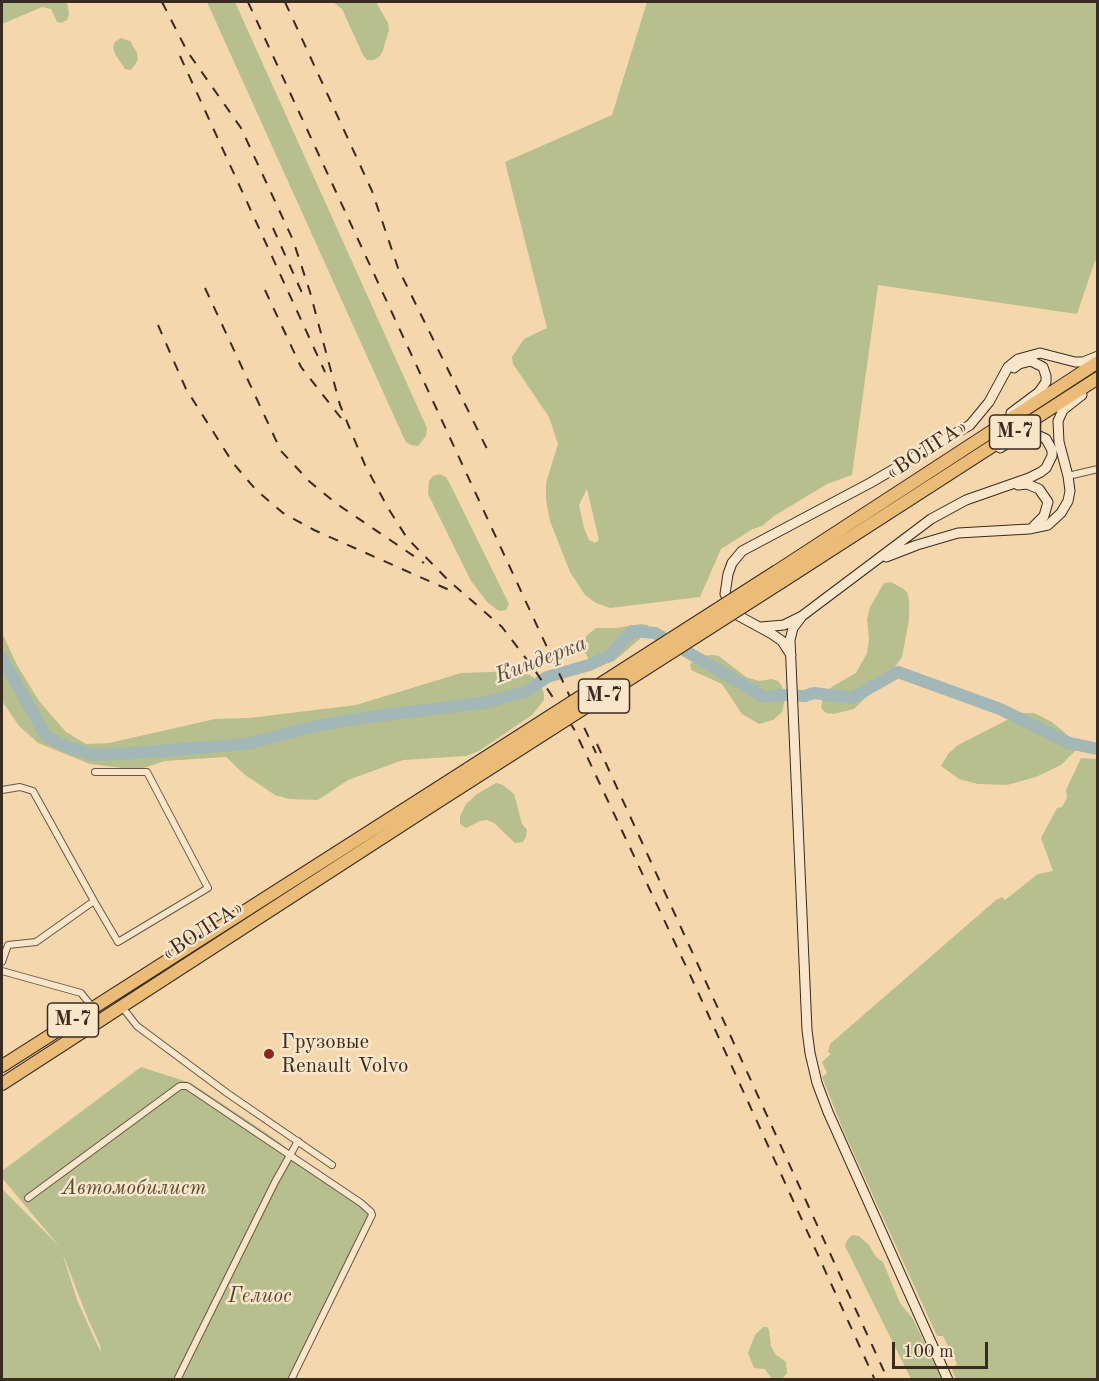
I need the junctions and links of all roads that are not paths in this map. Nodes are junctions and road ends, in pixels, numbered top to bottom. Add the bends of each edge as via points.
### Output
1 (1098, 357) edge
2 (1098, 362) edge
3 (1098, 378) edge
4 (1001, 383) junction
5 (1098, 385) edge
6 (1000, 425) junction
7 (973, 460) junction
8 (1098, 470) edge
9 (1068, 476) junction
10 (1009, 485) junction
11 (1029, 530) junction
12 (878, 560) junction
13 (780, 576) junction
14 (802, 616) junction
15 (756, 626) junction
16 (791, 655) junction
17 (95, 772) dead end
18 (2, 790) edge
19 (422, 805) junction
20 (94, 901) junction
21 (2, 962) edge
22 (2, 971) edge
23 (122, 1007) junction
24 (93, 1008) junction
25 (2, 1066) edge
26 (2, 1084) edge
27 (298, 1141) junction
28 (290, 1155) junction
29 (332, 1165) dead end
30 (28, 1198) dead end
31 (177, 1380) edge
32 (291, 1380) edge
33 (948, 1380) edge

1 - 4 street via 1075,362 1033,353 1008,367
2 - 6 highway, «ВОЛГА» / М-7
3 - 7 highway, «ВОЛГА» / М-7
4 - 6 street via 1019,364 1031,361 1043,367 1046,376 1039,392
4 - 15 street via 970,425 742,551 732,563 725,594 739,616
5 - 9 street via 1063,410 1058,422
6 - 13 highway, «ВОЛГА» / М-7
7 - 10 street via 1023,434 1033,432 1046,440 1052,450 1046,468
7 - 13 highway, «ВОЛГА» / М-7
8 - 9 street
9 - 11 street via 1070,491 1061,513 1048,525
10 - 11 street via 1027,484 1046,497 1044,516
10 - 12 street via 950,508 911,532
11 - 12 street via 958,533
12 - 14 street
13 - 19 highway, М-7, bridge
14 - 15 street via 784,625
14 - 16 street via 791,635
15 - 16 street via 782,641
16 - 33 street via 810,1053 828,1112
17 - 20 street via 147,772 208,888 118,942
18 - 20 street via 20,787 33,791
19 - 23 highway, «ВОЛГА» / М-7
19 - 24 highway, «ВОЛГА» / М-7
20 - 21 street via 36,942 8,945
22 - 24 street via 81,993
23 - 26 highway, «ВОЛГА» / М-7
23 - 27 street via 137,1026
24 - 25 highway, «ВОЛГА» / М-7
27 - 28 street
27 - 29 street
28 - 30 street via 192,1087 180,1086
28 - 31 street
28 - 32 street via 361,1203 372,1215

